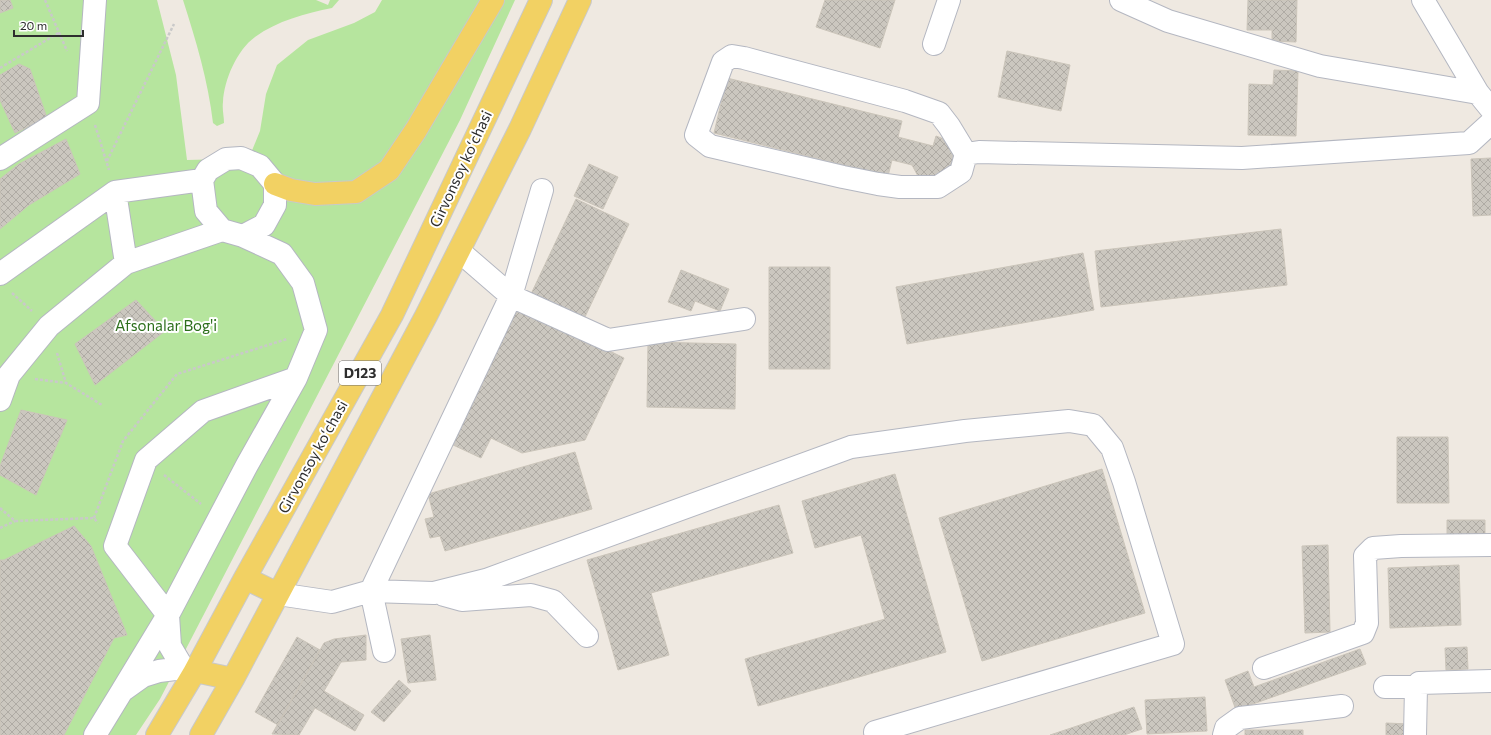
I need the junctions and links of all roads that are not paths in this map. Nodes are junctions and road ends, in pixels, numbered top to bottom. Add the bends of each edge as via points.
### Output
1 (95, 0) edge
2 (492, 0) edge
3 (541, 0) edge
4 (580, 0) edge
5 (949, 0) edge
6 (1121, 0) edge
7 (1423, 0) edge
8 (934, 44) dead end
9 (1484, 101) edge
10 (1491, 123) edge
11 (966, 154) junction
12 (0, 158) edge
13 (202, 180) junction
14 (275, 184) junction
15 (542, 190) dead end
16 (115, 192) junction
17 (222, 230) junction
18 (243, 236) junction
19 (459, 251) junction
20 (126, 263) junction
21 (0, 274) edge
22 (511, 296) junction
23 (744, 319) dead end
24 (296, 378) junction
25 (0, 400) edge
26 (1491, 545) edge
27 (245, 578) junction
28 (371, 591) junction
29 (434, 593) junction
30 (278, 594) junction
31 (168, 615) junction
32 (587, 636) dead end
33 (384, 651) dead end
34 (1264, 668) dead end
35 (189, 670) junction
36 (233, 679) junction
37 (1491, 681) edge
38 (1385, 687) dead end
39 (1416, 687) junction
40 (122, 691) junction
41 (1342, 706) dead end
42 (875, 732) dead end
43 (95, 735) edge
44 (157, 735) edge
45 (201, 735) edge
46 (1224, 735) edge
47 (1415, 735) edge

1 - 12 lane via 88,103
2 - 14 main road via 390,170 356,192 315,194 290,190
3 - 27 main road, Girvonsoy koʻchasi / D123 via 392,315
4 - 19 main road, D123
5 - 8 lane
6 - 9 lane via 1168,21 1320,66
7 - 9 lane
10 - 11 lane via 1469,143 1242,158 980,152
11 - 11 lane via 961,172 938,187 900,187 710,146 696,135 723,62 732,56 939,112
13 - 14 lane via 208,170 226,159 241,158 260,166
13 - 16 lane
13 - 17 lane via 206,211
14 - 18 lane via 275,205 264,225
15 - 22 lane
16 - 20 lane
16 - 21 lane
17 - 18 lane
17 - 20 lane
18 - 24 lane via 282,254 303,283 316,330
19 - 22 lane
19 - 30 main road, D123
20 - 25 lane via 49,326 9,375
22 - 23 lane via 608,340
22 - 28 lane
24 - 31 lane via 218,518
24 - 31 lane via 203,411 146,460 115,546
26 - 34 lane via 1373,548 1365,556 1367,623 1363,633
27 - 30 main road
27 - 35 main road, Girvonsoy koʻchasi / D123
28 - 29 lane
28 - 30 lane via 332,602
28 - 33 lane
29 - 32 lane via 462,600 531,594 553,601
29 - 42 lane via 486,580 851,448 973,430 1069,421 1092,425 1112,448 1173,644
30 - 36 main road, D123
31 - 35 lane via 170,646
31 - 40 lane
35 - 36 main road
35 - 40 lane via 159,671 144,676
35 - 44 main road, Girvonsoy koʻchasi / D123
36 - 45 main road, D123
37 - 39 lane via 1419,683
38 - 39 lane
39 - 47 lane
40 - 43 lane
41 - 46 lane via 1240,718 1226,728

